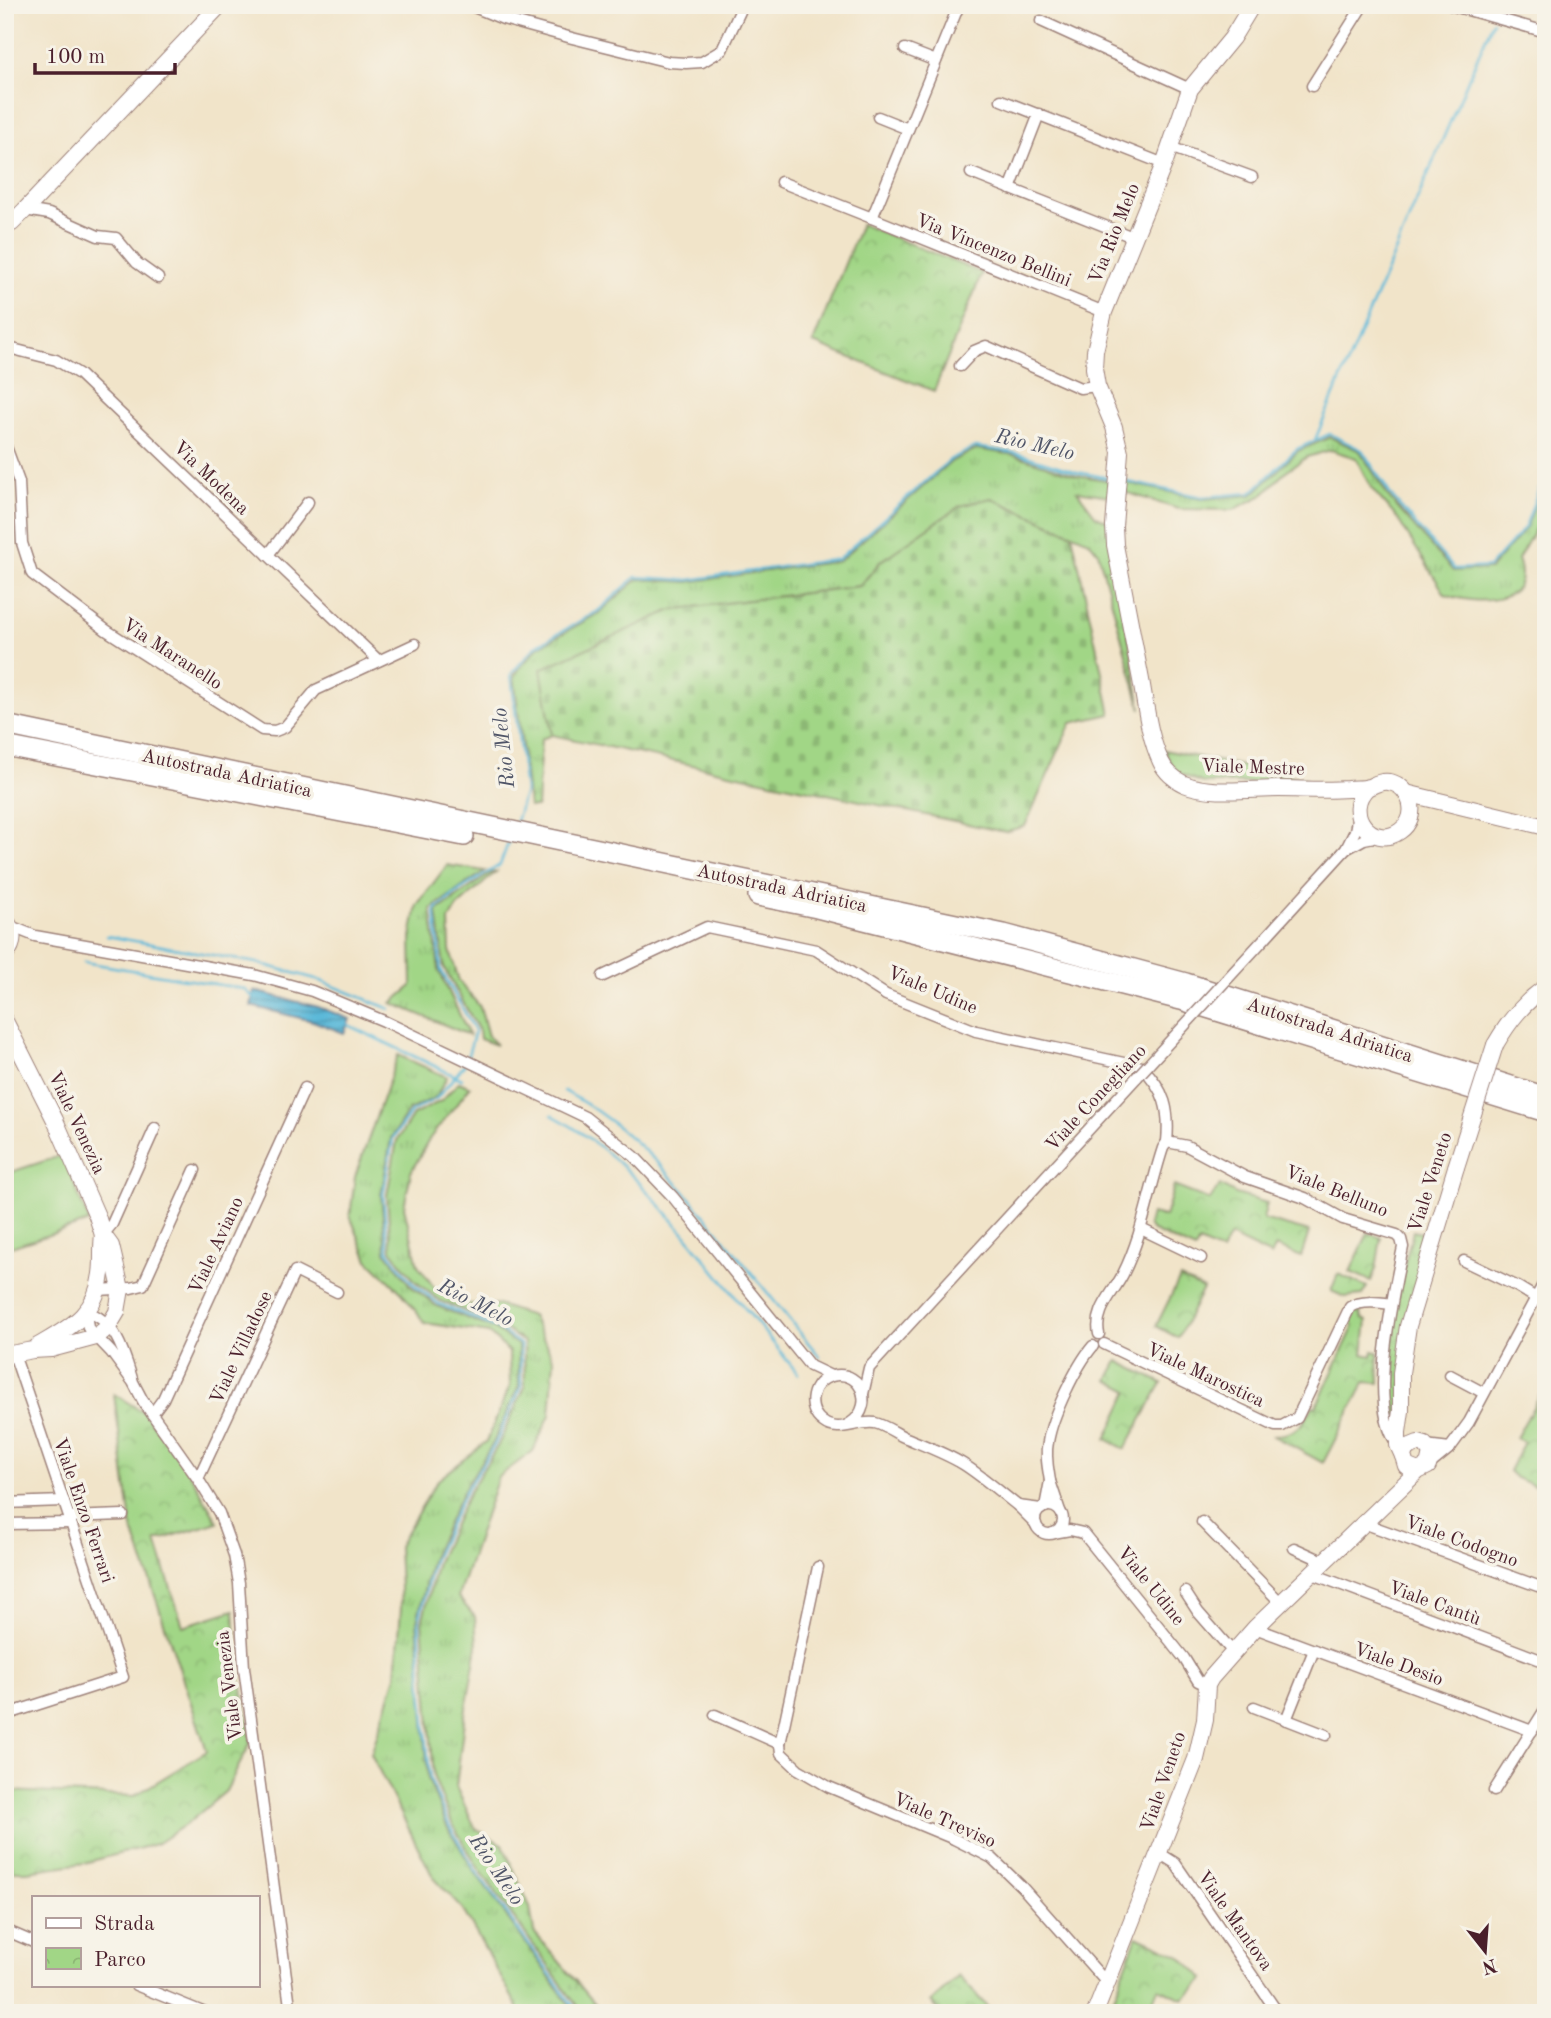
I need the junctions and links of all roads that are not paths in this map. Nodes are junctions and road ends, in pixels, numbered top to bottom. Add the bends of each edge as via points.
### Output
1 (220, 5) edge
2 (469, 5) edge
3 (743, 5) edge
4 (959, 5) edge
5 (1363, 5) edge
6 (1450, 5) edge
7 (1246, 10) edge
8 (1041, 20) dead end
9 (1546, 32) edge
10 (905, 49) dead end
11 (936, 61) junction
12 (1312, 86) dead end
13 (1190, 89) junction
14 (1001, 100) dead end
15 (1039, 114) junction
16 (878, 117) dead end
17 (908, 129) junction
18 (1170, 147) junction
19 (1164, 164) junction
20 (971, 173) dead end
21 (1252, 177) dead end
22 (781, 182) dead end
23 (1010, 189) junction
24 (25, 210) junction
25 (872, 218) junction
26 (8, 224) edge
27 (1135, 238) junction
28 (5, 241) edge
29 (159, 278) dead end
30 (1104, 312) junction
31 (5, 346) edge
32 (960, 366) dead end
33 (1097, 386) junction
34 (5, 444) edge
35 (308, 502) dead end
36 (268, 555) junction
37 (415, 644) dead end
38 (378, 660) junction
39 (5, 725) edge
40 (1154, 743) joint
41 (5, 746) edge
42 (1368, 787) junction
43 (1333, 790) junction
44 (1406, 793) junction
45 (1444, 802) junction
46 (1358, 810) junction
47 (1411, 813) junction
48 (1546, 827) edge
49 (1380, 836) junction
50 (547, 847) junction
51 (1346, 849) junction
52 (8, 923) edge
53 (35, 936) junction
54 (8, 952) edge
55 (603, 976) dead end
56 (1546, 987) edge
57 (7, 1026) edge
58 (304, 1088) dead end
59 (1546, 1097) edge
60 (1546, 1112) edge
61 (155, 1128) dead end
62 (1167, 1142) junction
63 (195, 1170) dead end
64 (1141, 1229) junction
65 (103, 1235) junction
66 (1201, 1258) dead end
67 (1464, 1261) dead end
68 (1546, 1279) edge
69 (121, 1289) junction
70 (99, 1290) junction
71 (337, 1292) dead end
72 (1535, 1297) junction
73 (1391, 1304) junction
74 (1546, 1304) edge
75 (86, 1312) junction
76 (117, 1312) junction
77 (102, 1332) junction
78 (1098, 1341) junction
79 (122, 1348) junction
80 (33, 1350) junction
81 (10, 1354) edge
82 (810, 1366) junction
83 (869, 1368) junction
84 (1450, 1375) dead end
85 (835, 1376) junction
86 (132, 1382) junction
87 (814, 1392) junction
88 (1484, 1393) junction
89 (864, 1398) junction
90 (152, 1414) junction
91 (875, 1423) junction
92 (845, 1426) junction
93 (1406, 1443) junction
94 (1450, 1448) junction
95 (1423, 1469) junction
96 (198, 1479) junction
97 (1050, 1481) junction
98 (64, 1501) junction
99 (1389, 1501) junction
100 (5, 1503) edge
101 (1018, 1506) junction
102 (1043, 1508) junction
103 (1060, 1511) junction
104 (123, 1515) dead end
105 (70, 1520) junction
106 (1202, 1521) dead end
107 (5, 1524) edge
108 (1036, 1524) junction
109 (1366, 1524) junction
110 (1053, 1533) junction
111 (1294, 1548) dead end
112 (1325, 1562) junction
113 (818, 1567) dead end
114 (1312, 1574) junction
115 (1546, 1589) edge
116 (1185, 1592) dead end
117 (1281, 1603) junction
118 (1255, 1628) junction
119 (1314, 1650) junction
120 (1232, 1651) junction
121 (1546, 1662) edge
122 (1207, 1685) junction
123 (1254, 1707) dead end
124 (1546, 1708) edge
125 (5, 1715) edge
126 (715, 1715) dead end
127 (1286, 1720) junction
128 (1532, 1731) junction
129 (1326, 1735) dead end
130 (780, 1744) junction
131 (1494, 1791) dead end
132 (1159, 1853) junction
133 (5, 1930) edge
134 (32, 1942) edge
135 (1107, 1983) junction
136 (138, 1986) edge
137 (205, 2013) edge
138 (291, 2013) edge
139 (1094, 2013) edge
140 (1278, 2013) edge

1 - 24 street
2 - 3 street via 572,38 686,63 702,62 722,50
4 - 11 street
5 - 12 street
6 - 9 street
7 - 13 street, Via Rio Melo via 1231,38
8 - 13 street
10 - 11 street
11 - 17 street
13 - 18 street, Via Rio Melo
14 - 15 street
15 - 19 street
15 - 23 street
16 - 17 street
17 - 25 street
18 - 19 street, Via Rio Melo
18 - 21 street
19 - 27 street, Via Rio Melo
20 - 23 street
22 - 25 street, Via Vincenzo Bellini
23 - 27 street
24 - 26 street
24 - 29 street via 116,238 137,263
25 - 30 street, Via Vincenzo Bellini
26 - 28 street
27 - 30 street, Via Rio Melo
30 - 33 street, Via Rio Melo via 1095,351
31 - 36 street, Via Modena via 56,360 79,374
32 - 33 street via 986,346 1080,388
33 - 40 street, Via Rio Melo via 1120,452 1115,544
34 - 38 street, Via Maranello via 19,482 22,543 33,574 106,630 251,724 262,730 285,727 316,691
35 - 36 street
36 - 38 street, Via Modena
37 - 38 street, Via Maranello
39 - 50 highway, Autostrada Adriatica via 476,825
40 - 43 street, Viale Mestre via 1162,764 1183,784 1209,789
41 - 50 highway, Autostrada Adriatica
42 - 43 street, Viale Mestre
42 - 44 street, Viale Mestre via 1389,782
42 - 46 street
43 - 46 street
44 - 45 street, Viale Mestre
44 - 47 street
45 - 47 street
45 - 48 street, Viale Mestre
46 - 49 street via 1366,829
46 - 51 street, Viale Conegliano
47 - 49 street via 1400,831
49 - 51 street, Viale Conegliano
50 - 59 highway, Autostrada Adriatica via 807,892 1004,934 1186,983
50 - 60 highway, Autostrada Adriatica via 817,908 1167,996
51 - 83 street, Viale Conegliano, bridge
52 - 53 street
52 - 54 street via 13,937
53 - 54 street
53 - 82 street via 254,975 312,991 585,1117 634,1156 673,1197
55 - 62 street, Viale Udine via 707,927 816,950 886,995 965,1027 1142,1067 1162,1094
56 - 93 street, Viale Veneto, bridge via 1519,1009 1496,1045 1455,1167 1408,1326 1401,1373
57 - 65 street, Viale Venezia via 55,1120
58 - 90 street, Viale Aviano via 163,1399
61 - 65 street
62 - 64 street
62 - 73 street, Viale Belluno via 1187,1146 1343,1219 1396,1235 1403,1247
63 - 69 street via 144,1285
64 - 66 street
64 - 78 street via 1128,1265 1101,1309
65 - 69 street, Viale Venezia via 111,1246
65 - 70 street, Viale Venezia
67 - 72 street
68 - 72 street, Viale Veneto
69 - 70 street
69 - 76 street, Viale Venezia
70 - 75 street, Viale Venezia
71 - 96 street, Viale Villadose via 295,1271
72 - 74 street
72 - 88 street, Viale Veneto
73 - 78 street, Viale Marostica via 1350,1307 1297,1418 1282,1426
73 - 93 street, Viale Belluno via 1385,1407
75 - 77 street, Viale Venezia via 98,1315
75 - 77 street, Viale Venezia via 88,1328
75 - 80 street
76 - 77 street, Viale Venezia
76 - 79 street, Viale Venezia
77 - 79 street, Viale Venezia
77 - 80 street via 51,1349
77 - 86 street, Viale Venezia
78 - 97 street via 1083,1357 1052,1428 1047,1444
79 - 86 street, Viale Venezia
80 - 81 street
81 - 98 street, Viale Enzo Ferrari
82 - 85 street
82 - 87 street
83 - 85 street
83 - 89 street, Viale Conegliano
84 - 88 street
85 - 87 street via 823,1380
85 - 89 street via 854,1381
86 - 90 street, Viale Venezia
87 - 92 street via 816,1416 829,1425
88 - 94 street, Viale Veneto
89 - 91 street
89 - 92 street via 859,1417
90 - 96 street, Viale Venezia
91 - 92 street
91 - 101 street, Viale Udine via 962,1463
93 - 94 street
93 - 95 street via 1409,1469
93 - 95 street via 1432,1457
93 - 99 street, Viale Veneto via 1401,1476
94 - 95 street, Viale Veneto
95 - 99 street, Viale Veneto
96 - 138 street, Viale Venezia via 219,1513 239,1583 244,1668
97 - 102 street
97 - 103 street
98 - 100 street
98 - 105 street, Viale Enzo Ferrari
99 - 109 street, Viale Veneto
101 - 102 street
101 - 108 street, Viale Udine
102 - 103 street
102 - 108 street
103 - 110 street via 1062,1524
104 - 105 street
105 - 107 street
105 - 125 street, Viale Enzo Ferrari via 123,1677
106 - 117 street
108 - 110 street, Viale Udine via 1045,1533
109 - 112 street, Viale Veneto
109 - 115 street, Viale Codogno
110 - 122 street, Viale Udine via 1083,1533 1198,1681
111 - 112 street
112 - 114 street, Viale Veneto
113 - 130 street
114 - 117 street, Viale Veneto
114 - 121 street, Viale Cantù
116 - 120 street
117 - 118 street, Viale Veneto
118 - 119 street, Viale Desio
118 - 120 street, Viale Veneto
119 - 127 street
119 - 128 street, Viale Desio
120 - 122 street, Viale Veneto
122 - 132 street, Viale Veneto via 1196,1759
123 - 127 street
124 - 128 street
126 - 130 street, Viale Treviso
127 - 129 street
128 - 131 street
130 - 135 street, Viale Treviso via 786,1759 829,1787 992,1858
132 - 135 street, Viale Veneto
132 - 140 street, Viale Mantova via 1175,1863
133 - 134 street
135 - 139 street, Viale Veneto
136 - 137 street

